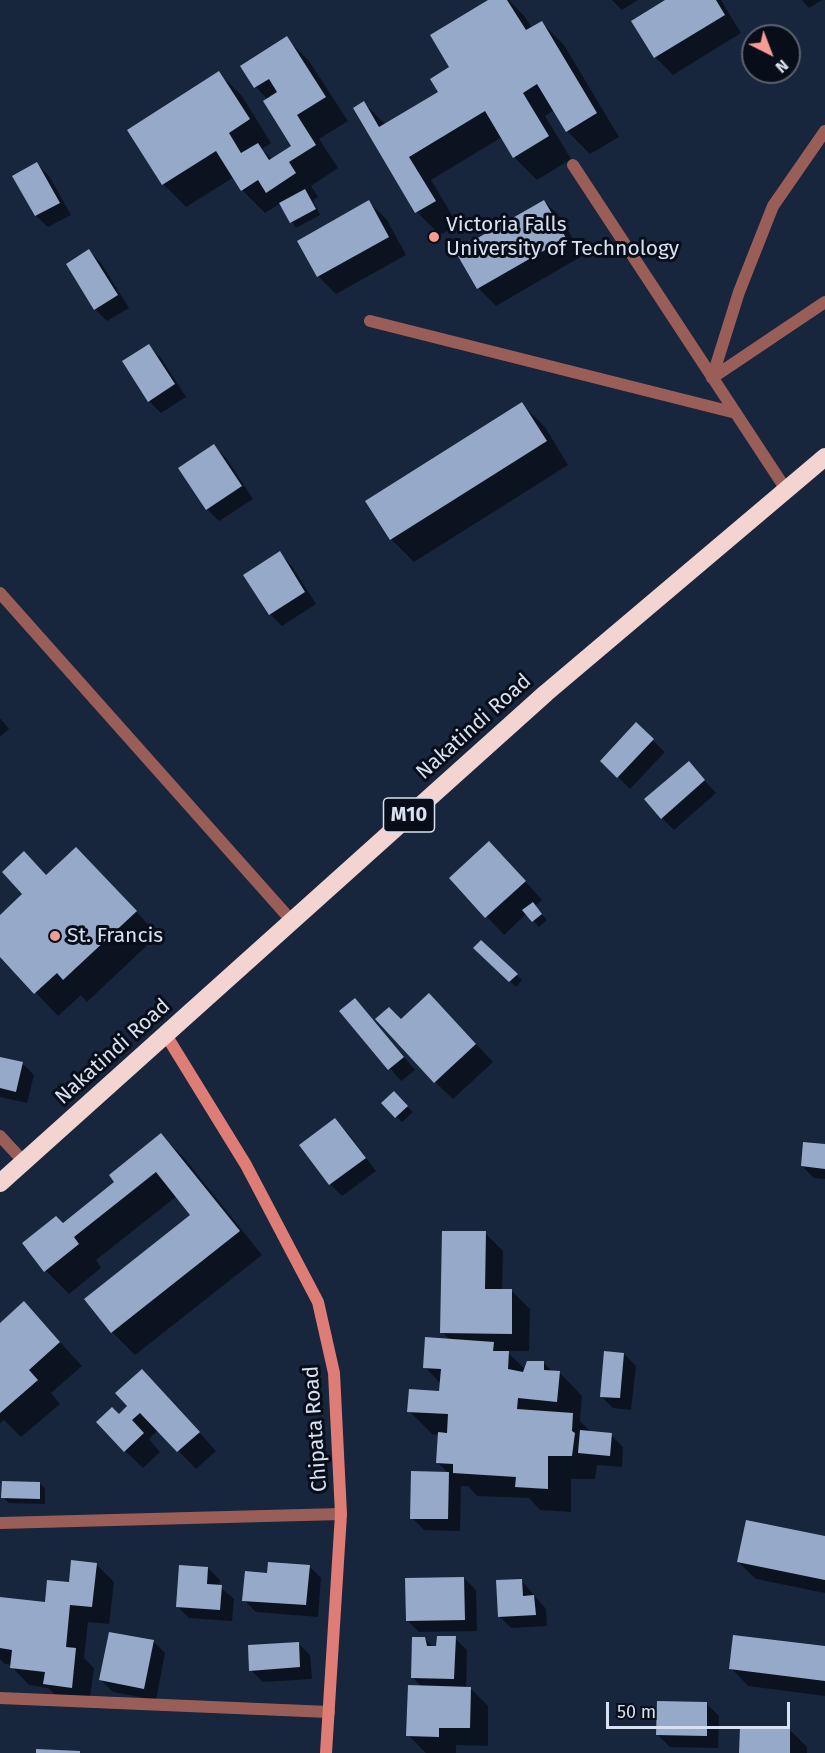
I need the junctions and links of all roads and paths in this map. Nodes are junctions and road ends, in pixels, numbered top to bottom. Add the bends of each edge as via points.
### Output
1 (825, 131) edge
2 (573, 165) dead end
3 (825, 302) edge
4 (370, 321) dead end
5 (712, 378) junction
6 (736, 413) junction
7 (825, 457) edge
8 (785, 489) junction
9 (0, 593) edge
10 (291, 920) junction
11 (166, 1035) junction
12 (0, 1136) edge
13 (24, 1162) junction
14 (0, 1183) edge
15 (341, 1514) junction
16 (0, 1523) edge
17 (0, 1698) edge
18 (329, 1712) junction
19 (326, 1753) edge

1 - 5 street via 772,206 739,291
2 - 5 street
3 - 5 street
4 - 6 street
5 - 6 street
6 - 8 street
7 - 8 highway, Nakatindi Road / M10
8 - 10 highway, Nakatindi Road / M10 via 546,693
9 - 10 street
10 - 11 highway, Nakatindi Road / M10
11 - 13 highway, Nakatindi Road / M10
11 - 15 street, Chipata Road via 246,1165 318,1302 334,1373
12 - 13 street
13 - 14 highway, Nakatindi Road / M10
15 - 16 street
15 - 18 street, Chipata Road
17 - 18 street
18 - 19 street, Chipata Road

